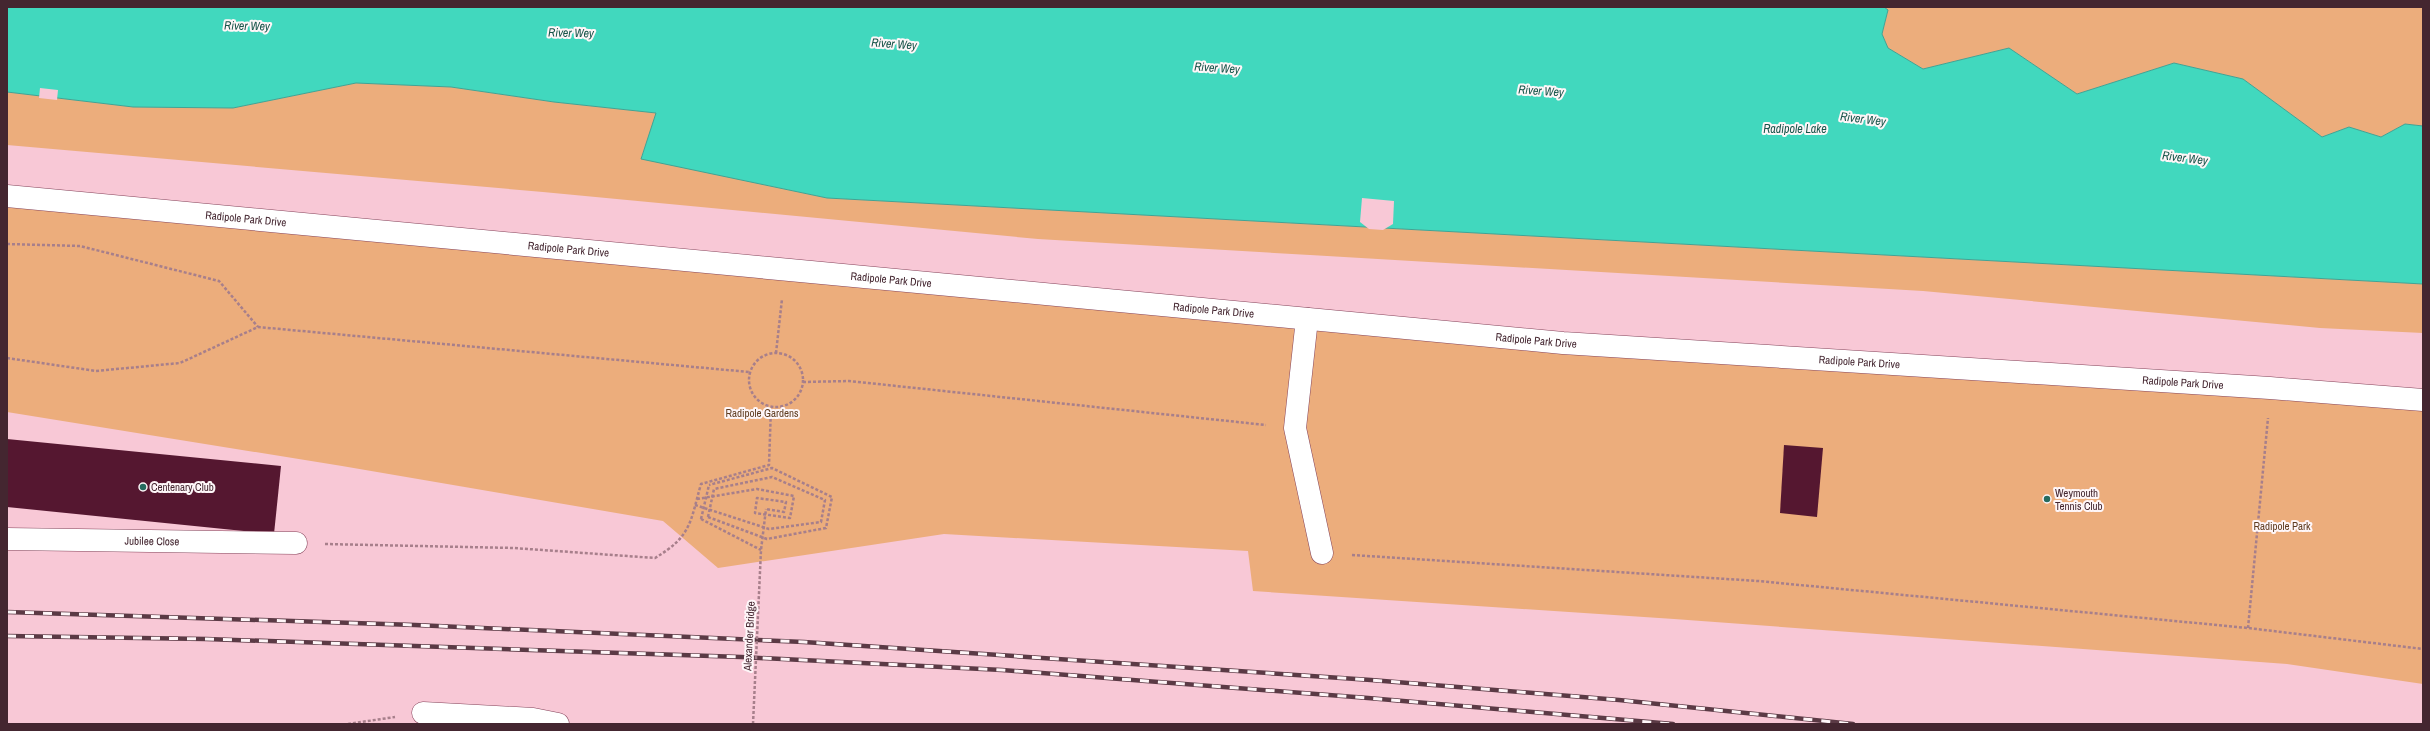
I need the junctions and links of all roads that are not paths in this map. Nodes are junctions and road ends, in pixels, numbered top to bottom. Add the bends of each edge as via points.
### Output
1 (7, 196) edge
2 (1307, 319) junction
3 (2423, 400) edge
4 (7, 539) edge
5 (296, 543) road end
6 (1322, 553) road end
7 (423, 713) road end
8 (558, 724) edge

1 - 2 street, Radipole Park Drive
2 - 3 street, Radipole Park Drive via 1563,344 2292,389
2 - 6 street via 1296,428
4 - 5 street, Jubilee Close
7 - 8 street via 533,719

